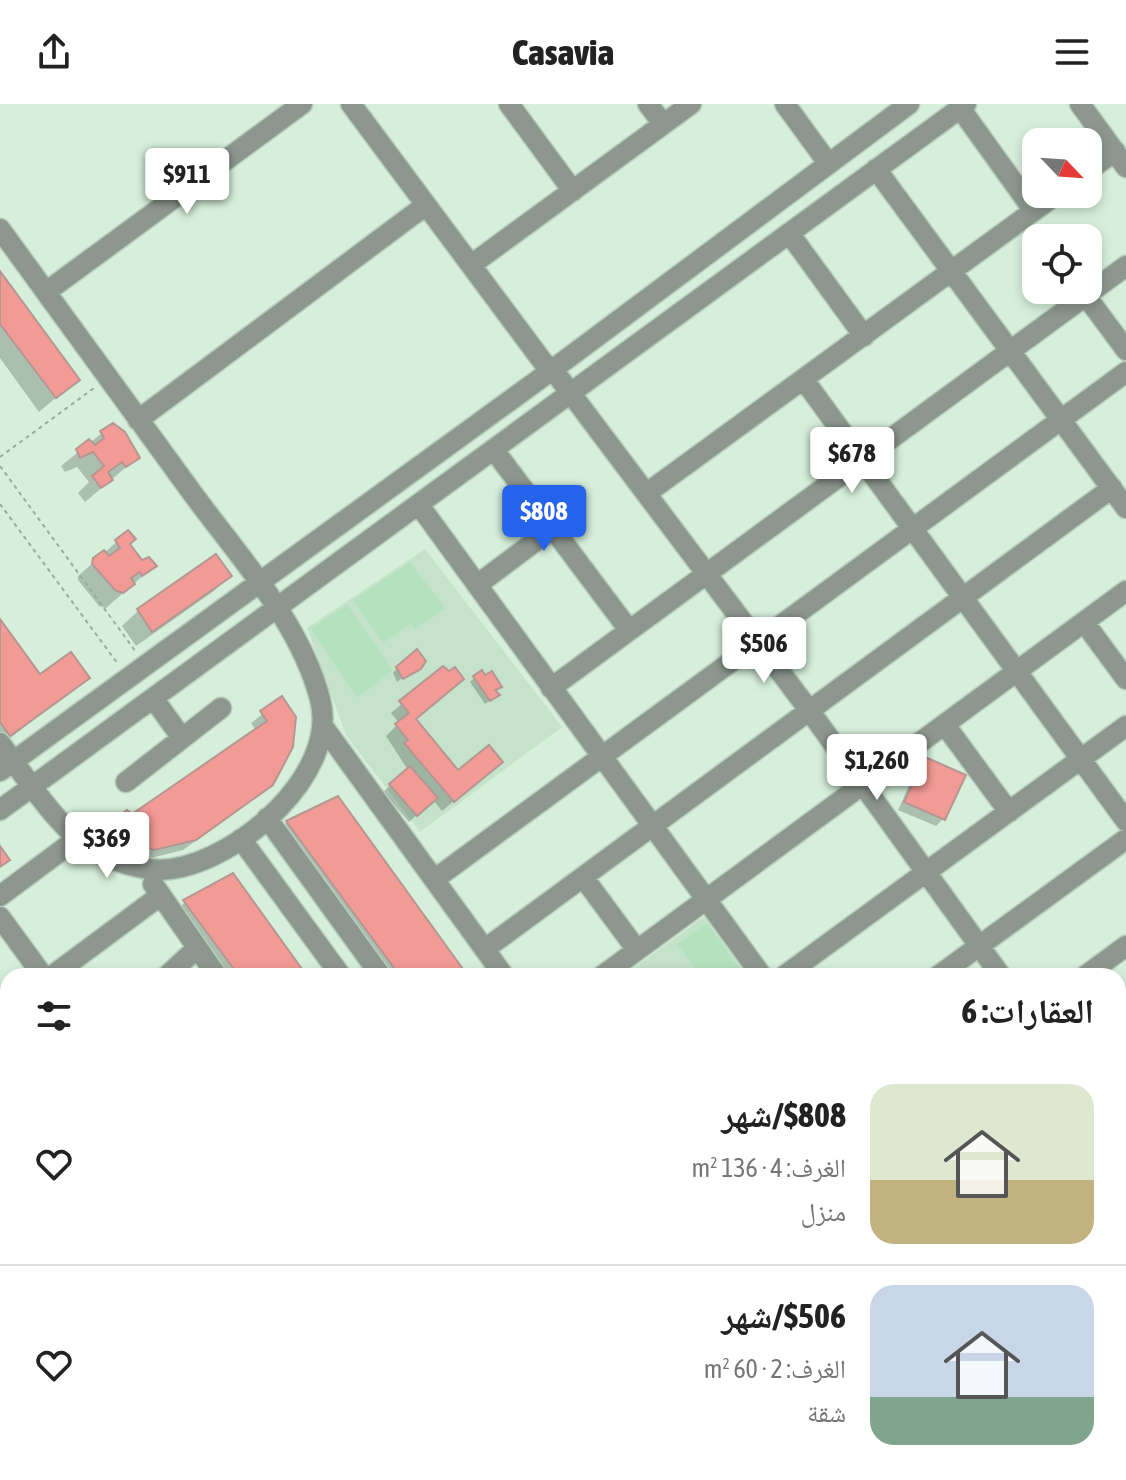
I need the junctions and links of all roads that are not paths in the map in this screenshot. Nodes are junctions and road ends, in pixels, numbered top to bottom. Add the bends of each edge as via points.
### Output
1 (302, 104) edge
2 (351, 104) edge
3 (509, 104) edge
4 (648, 104) edge
5 (691, 104) edge
6 (785, 104) edge
7 (909, 104) edge
8 (1080, 104) edge
9 (963, 106) edge
10 (663, 124) junction
11 (1120, 159) edge
12 (828, 163) junction
13 (876, 169) junction
14 (573, 191) junction
15 (426, 205) junction
16 (1038, 208) edge
17 (1034, 211) junction
18 (0, 229) edge
19 (789, 233) junction
20 (471, 265) junction
21 (1126, 266) edge
22 (953, 271) junction
23 (1102, 284) edge
24 (46, 292) junction
25 (1075, 304) edge
26 (1092, 304) edge
27 (864, 336) junction
28 (1011, 350) junction
29 (1126, 350) edge
30 (552, 370) junction
31 (1126, 372) edge
32 (804, 380) junction
33 (571, 393) junction
34 (1062, 419) junction
35 (138, 420) junction
36 (494, 450) junction
37 (862, 461) junction
38 (1112, 488) junction
39 (647, 493) junction
40 (419, 505) junction
41 (1126, 508) edge
42 (553, 528) junction
43 (912, 529) junction
44 (708, 573) junction
45 (259, 585) junction
46 (477, 585) junction
47 (1126, 591) edge
48 (964, 598) junction
49 (277, 609) junction
50 (1084, 622) junction
51 (629, 630) junction
52 (758, 641) junction
53 (1017, 672) junction
54 (1126, 679) edge
55 (551, 688) junction
56 (153, 698) junction
57 (221, 708) dead end
58 (809, 710) junction
59 (945, 725) junction
60 (1126, 726) edge
61 (325, 729) junction
62 (182, 738) junction
63 (0, 743) edge
64 (603, 757) junction
65 (1081, 759) junction
66 (7, 766) edge
67 (126, 782) dead end
68 (863, 785) junction
69 (33, 786) junction
70 (0, 810) edge
71 (1009, 812) junction
72 (267, 818) junction
73 (1126, 821) edge
74 (653, 826) junction
75 (78, 838) junction
76 (241, 839) junction
77 (1126, 839) edge
78 (143, 869) junction
79 (927, 873) junction
80 (583, 877) junction
81 (435, 879) junction
82 (161, 895) junction
83 (0, 896) edge
84 (705, 899) junction
85 (0, 917) edge
86 (979, 946) junction
87 (1126, 946) edge
88 (197, 948) junction
89 (485, 949) junction
90 (637, 950) junction
91 (37, 968) edge
92 (63, 968) edge
93 (176, 968) edge
94 (211, 968) edge
95 (335, 968) edge
96 (375, 968) edge
97 (498, 968) edge
98 (613, 968) edge
99 (756, 968) edge
100 (795, 968) edge
101 (949, 968) edge
102 (995, 968) edge
103 (1096, 968) edge

1 - 24 street
2 - 15 street
3 - 14 street
4 - 10 street
5 - 10 street
6 - 12 street
7 - 12 street
8 - 11 street
9 - 13 street
9 - 17 street
10 - 14 street
12 - 30 street
13 - 19 street
13 - 22 street
14 - 20 street
15 - 20 street
15 - 35 street
16 - 17 street
17 - 22 street
18 - 24 street
19 - 27 street
19 - 33 street
20 - 30 street
21 - 23 street
22 - 27 street
22 - 28 street
24 - 35 street
25 - 28 street
26 - 29 street
27 - 32 street
28 - 34 street
28 - 37 street
30 - 33 street
30 - 45 street
31 - 34 street
32 - 37 street
32 - 39 street
33 - 36 street
33 - 39 street
34 - 38 street
34 - 43 street
35 - 45 street
36 - 40 street
36 - 42 street
37 - 43 street
37 - 44 street
38 - 41 street
38 - 48 street
39 - 44 street
40 - 46 street
40 - 49 street
42 - 46 street
42 - 51 street
43 - 48 street
43 - 52 street
44 - 51 street
44 - 52 street
45 - 49 street
45 - 66 street
46 - 55 street
47 - 50 street
48 - 53 street
48 - 58 street
49 - 56 street
49 - 61 street via 314,679
50 - 53 street
50 - 54 street
51 - 55 street
52 - 58 street
52 - 64 street
53 - 59 street
53 - 65 street
55 - 64 street
56 - 62 street
56 - 69 street
57 - 62 street
58 - 68 street
58 - 74 street
59 - 68 street
59 - 71 street
60 - 65 street
61 - 72 street via 303,778
61 - 81 street
62 - 67 street
63 - 66 street
64 - 74 street
64 - 81 street
65 - 71 street
65 - 73 street
66 - 69 street
68 - 79 street
68 - 84 street
69 - 70 street
69 - 75 street
71 - 79 street
72 - 76 street
72 - 96 street
74 - 80 street
74 - 84 street
75 - 78 street via 98,853
75 - 83 street
76 - 78 street via 180,867
76 - 95 street
77 - 86 street
78 - 82 street
79 - 86 street
79 - 100 street
80 - 89 street
80 - 90 street
81 - 89 street
82 - 88 street
82 - 92 street
84 - 90 street
84 - 99 street
85 - 91 street
86 - 101 street
86 - 102 street
87 - 103 street
88 - 93 street
88 - 94 street
89 - 97 street
90 - 98 street

